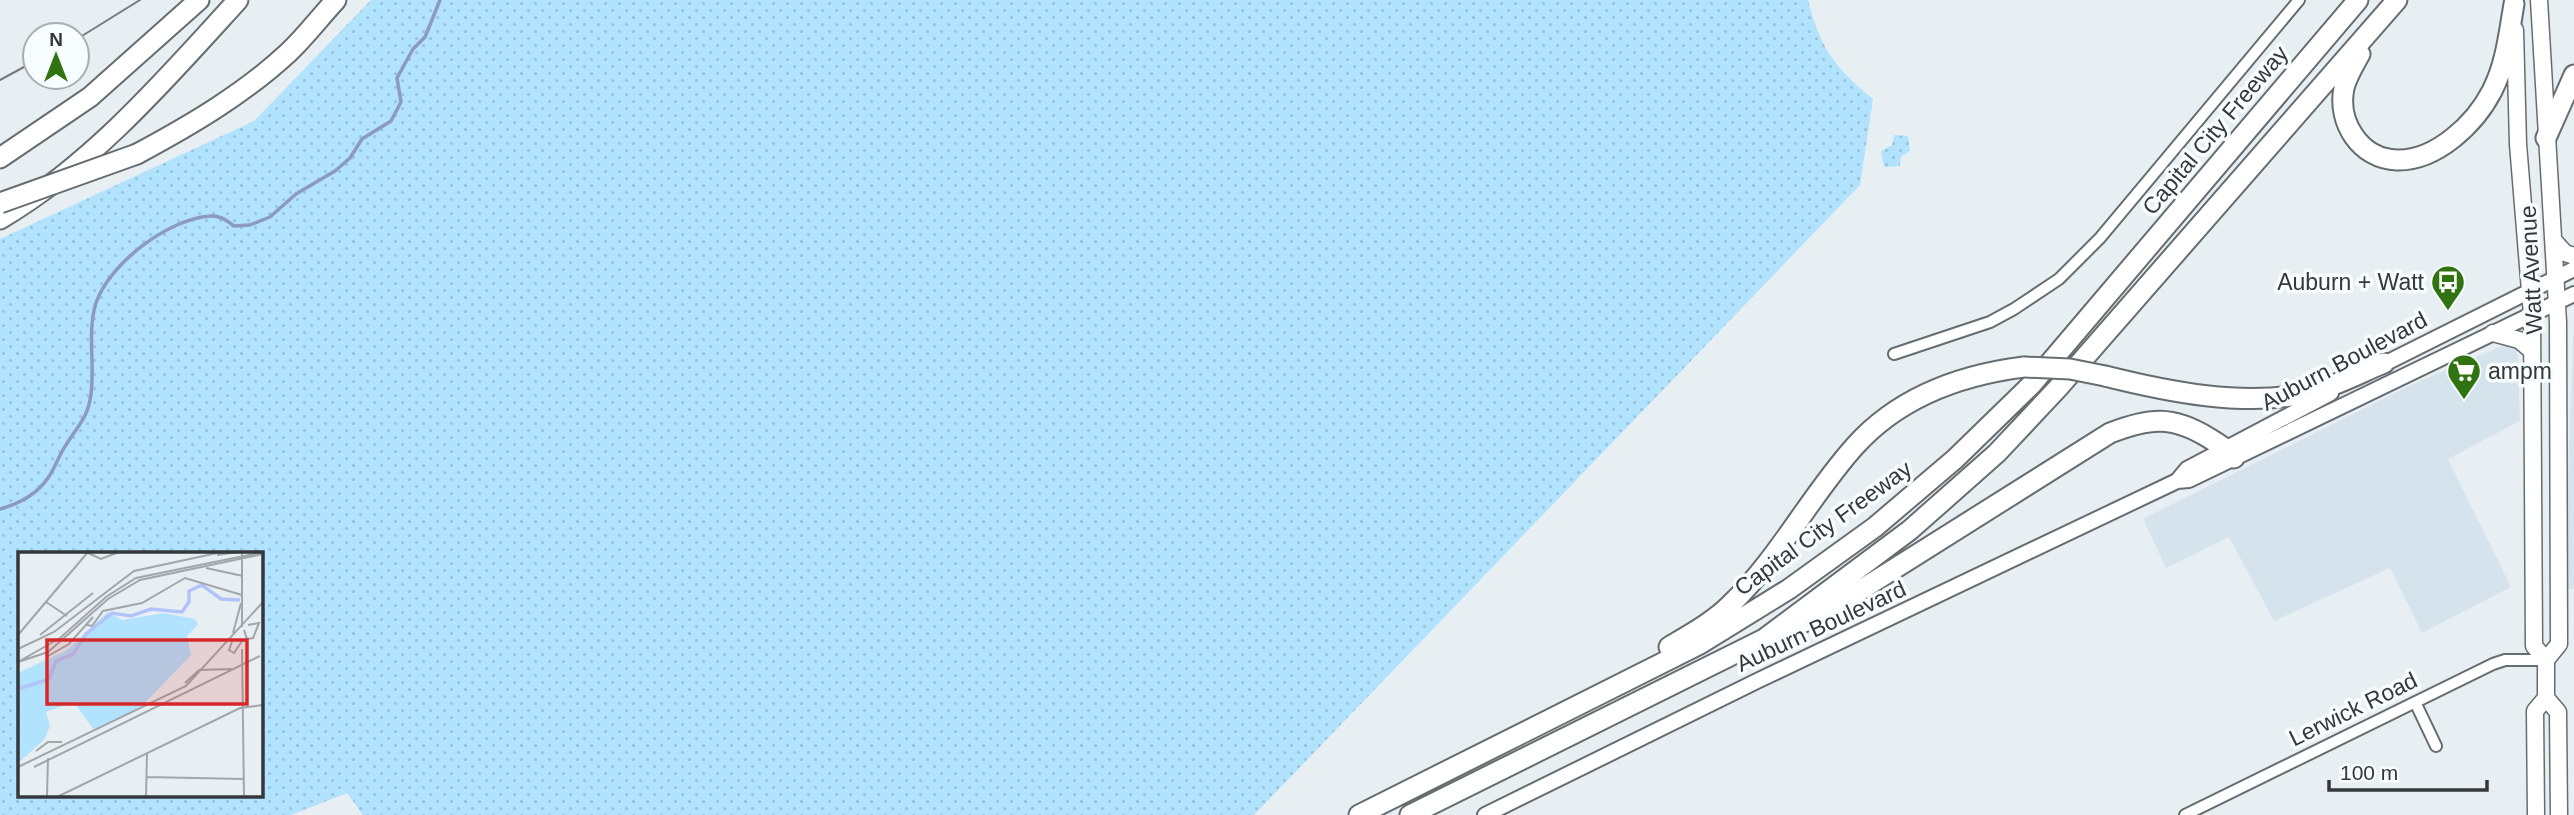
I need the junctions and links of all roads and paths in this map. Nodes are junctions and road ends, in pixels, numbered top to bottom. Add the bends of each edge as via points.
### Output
1 (199, 0) edge
2 (238, 0) edge
3 (336, 0) edge
4 (2299, 0) edge
5 (2342, 0) edge
6 (2358, 0) edge
7 (2397, 0) edge
8 (2539, 0) edge
9 (2514, 2) edge
10 (2379, 20) junction
11 (2574, 75) edge
12 (2278, 94) junction
13 (2546, 138) junction
14 (0, 158) edge
15 (0, 203) edge
16 (0, 219) edge
17 (2553, 240) junction
18 (2574, 256) edge
19 (2574, 269) edge
20 (2555, 278) junction
21 (2529, 291) junction
22 (2574, 294) edge
23 (2557, 303) junction
24 (2532, 314) junction
25 (2493, 333) junction
26 (2532, 351) junction
27 (1894, 354) dead end
28 (2384, 363) junction
29 (2231, 454) junction
30 (1764, 639) junction
31 (2546, 660) junction
32 (2546, 698) junction
33 (2414, 702) junction
34 (1547, 720) junction
35 (2436, 746) dead end
36 (1359, 815) edge
37 (1410, 815) edge
38 (1485, 815) edge
39 (2185, 815) edge
40 (2536, 815) edge
41 (2559, 815) edge

1 - 14 highway via 90,97
2 - 16 highway via 111,134 26,204
3 - 15 highway, bridge via 289,51 242,91 191,125 137,155
4 - 27 street via 2100,238 2059,279 1990,321
5 - 12 highway
6 - 12 highway, Capital City Freeway
7 - 10 highway
8 - 13 main road, Watt Avenue
9 - 10 highway via 2504,62 2493,91 2446,143 2416,158 2396,160 2374,154 2355,139 2344,119 2344,89 2350,72
9 - 21 main road, Watt Avenue
10 - 30 highway via 2136,302 1997,453 1910,530
11 - 13 highway
12 - 34 highway, Capital City Freeway via 2031,385 1955,459 1875,527 1789,589 1700,644
13 - 17 main road, Watt Avenue
17 - 18 main road
17 - 20 main road, Watt Avenue
19 - 20 main road, Auburn Boulevard
20 - 21 main road, Auburn Boulevard
20 - 23 main road, Watt Avenue
21 - 24 main road, Watt Avenue
21 - 28 main road, Auburn Boulevard
22 - 23 main road, Auburn Boulevard
23 - 24 main road, Auburn Boulevard
23 - 31 main road, Watt Avenue via 2559,644
24 - 25 main road, Auburn Boulevard
24 - 26 main road, Watt Avenue
25 - 26 main road via 2519,340
25 - 29 main road, Auburn Boulevard
26 - 31 main road, Watt Avenue via 2534,646
28 - 29 main road, Auburn Boulevard
28 - 34 highway, bridge via 2309,393 2252,398 2195,396 2070,369 2024,367 1960,379 1921,395 1855,446 1729,607
29 - 30 highway via 2189,425 2163,420 2136,423 2110,433 1840,603
29 - 38 main road, Auburn Boulevard via 2188,469 2177,481
30 - 37 highway
31 - 32 main road, Watt Avenue
31 - 33 street, Lerwick Road via 2505,660
32 - 40 main road, Watt Avenue via 2535,711
32 - 41 main road, Watt Avenue via 2558,712
33 - 35 street
33 - 39 street, Lerwick Road
34 - 36 highway, Capital City Freeway

